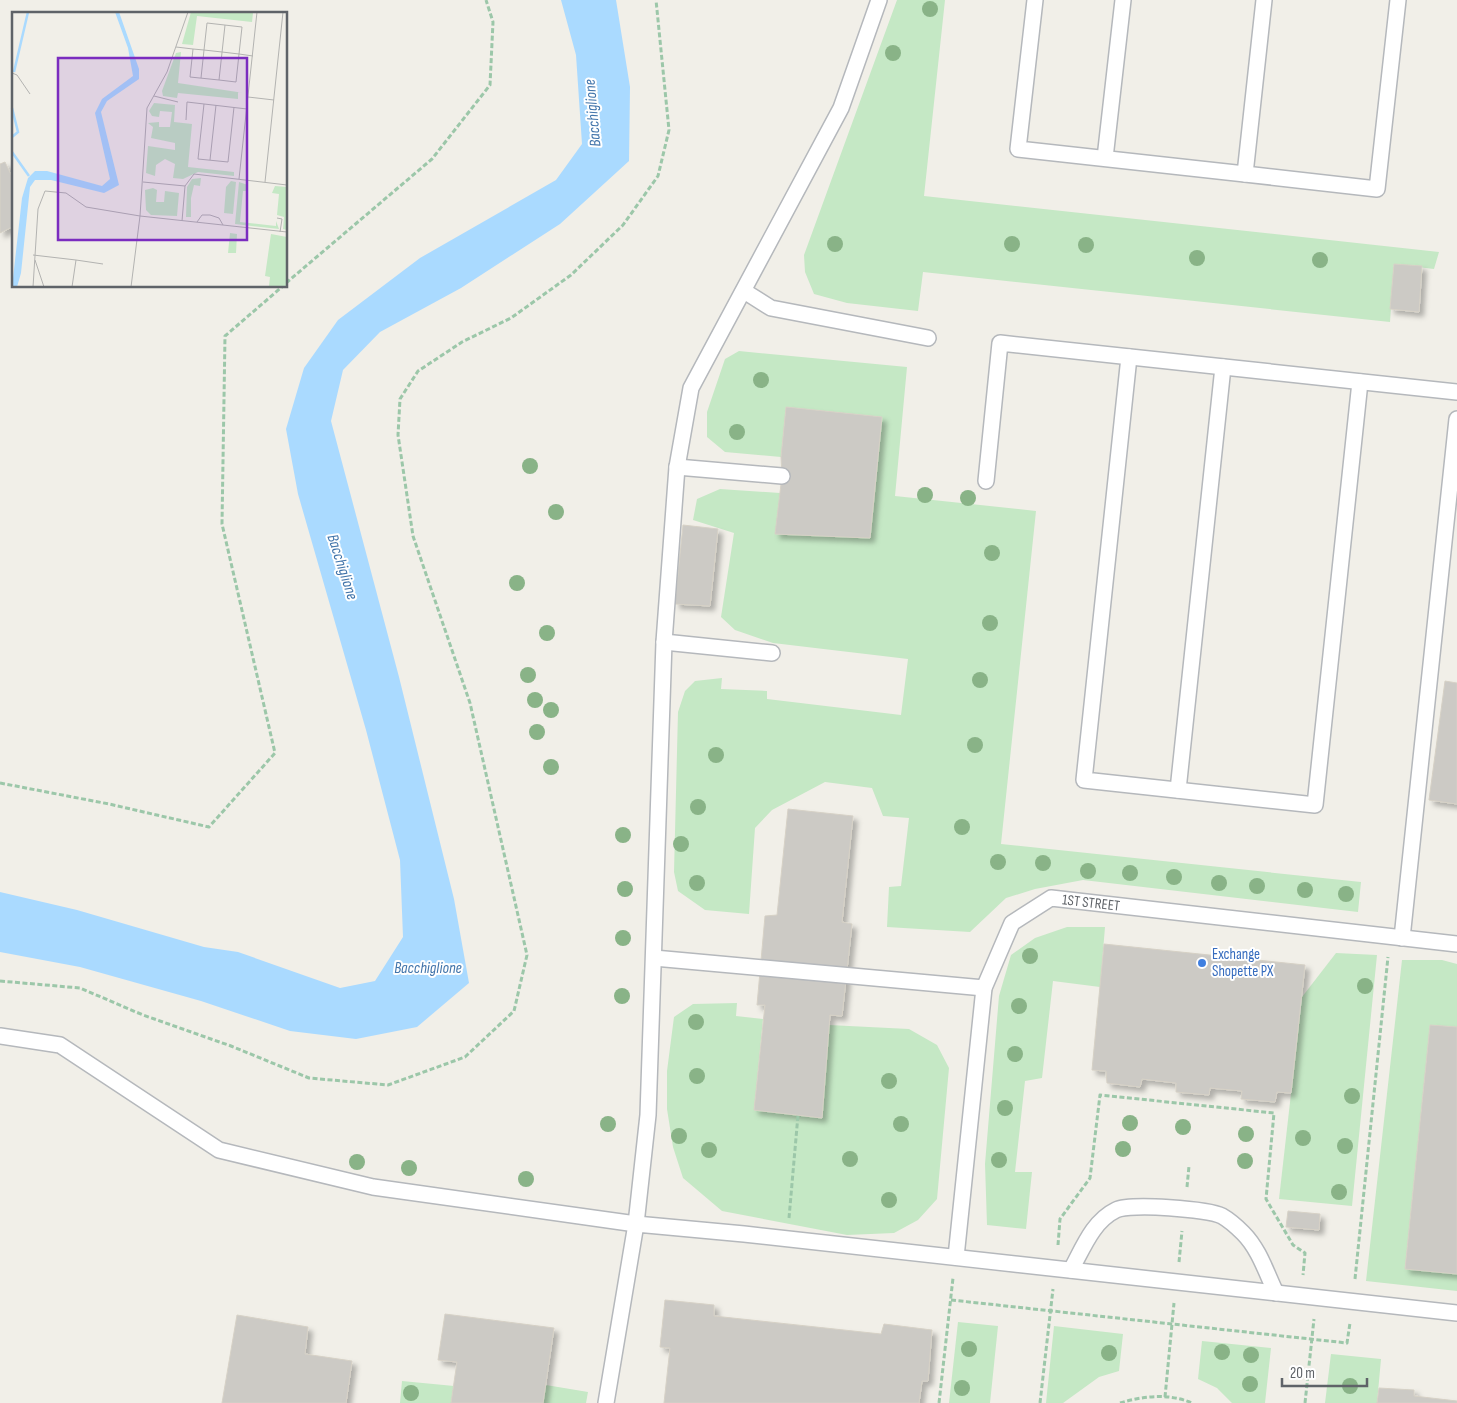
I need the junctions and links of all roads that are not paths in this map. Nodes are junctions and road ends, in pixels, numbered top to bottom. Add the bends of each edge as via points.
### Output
1 (879, 0) edge
2 (1035, 0) edge
3 (1123, 0) edge
4 (1264, 0) edge
5 (1398, 0) edge
6 (1105, 158) junction
7 (1245, 174) junction
8 (744, 292) junction
9 (928, 338) dead end
10 (1129, 358) junction
11 (1223, 367) junction
12 (1360, 382) junction
13 (1457, 392) edge
14 (1457, 419) edge
15 (677, 467) junction
16 (782, 476) dead end
17 (986, 481) dead end
18 (664, 642) junction
19 (772, 653) dead end
20 (1178, 790) junction
21 (1396, 937) junction
22 (1457, 944) edge
23 (654, 958) junction
24 (984, 988) junction
25 (0, 1036) edge
26 (636, 1224) junction
27 (956, 1257) junction
28 (1071, 1270) junction
29 (1276, 1293) junction
30 (1457, 1313) edge
31 (606, 1403) edge

1 - 8 lane via 840,108
2 - 6 lane via 1018,149
3 - 6 lane
4 - 7 lane
5 - 7 lane via 1377,189
6 - 7 lane
8 - 9 lane via 771,308
8 - 15 lane via 691,388
10 - 11 lane
10 - 17 lane via 1000,343
10 - 20 lane via 1084,780
11 - 12 lane
11 - 20 lane
12 - 13 lane
12 - 20 lane via 1315,804
14 - 21 lane
15 - 16 lane
15 - 18 lane
18 - 19 lane
18 - 23 lane
21 - 22 lane, 1ST STREET
21 - 24 lane, 1ST STREET via 1051,898 1012,923
23 - 24 lane
23 - 26 lane via 648,1115
24 - 27 lane, 1ST STREET
25 - 26 lane via 60,1044 219,1150 373,1187
26 - 27 lane
26 - 31 lane
27 - 28 lane
28 - 29 lane
28 - 29 lane via 1096,1226 1116,1210 1133,1205 1176,1209 1221,1216 1242,1232 1254,1246
29 - 30 lane

